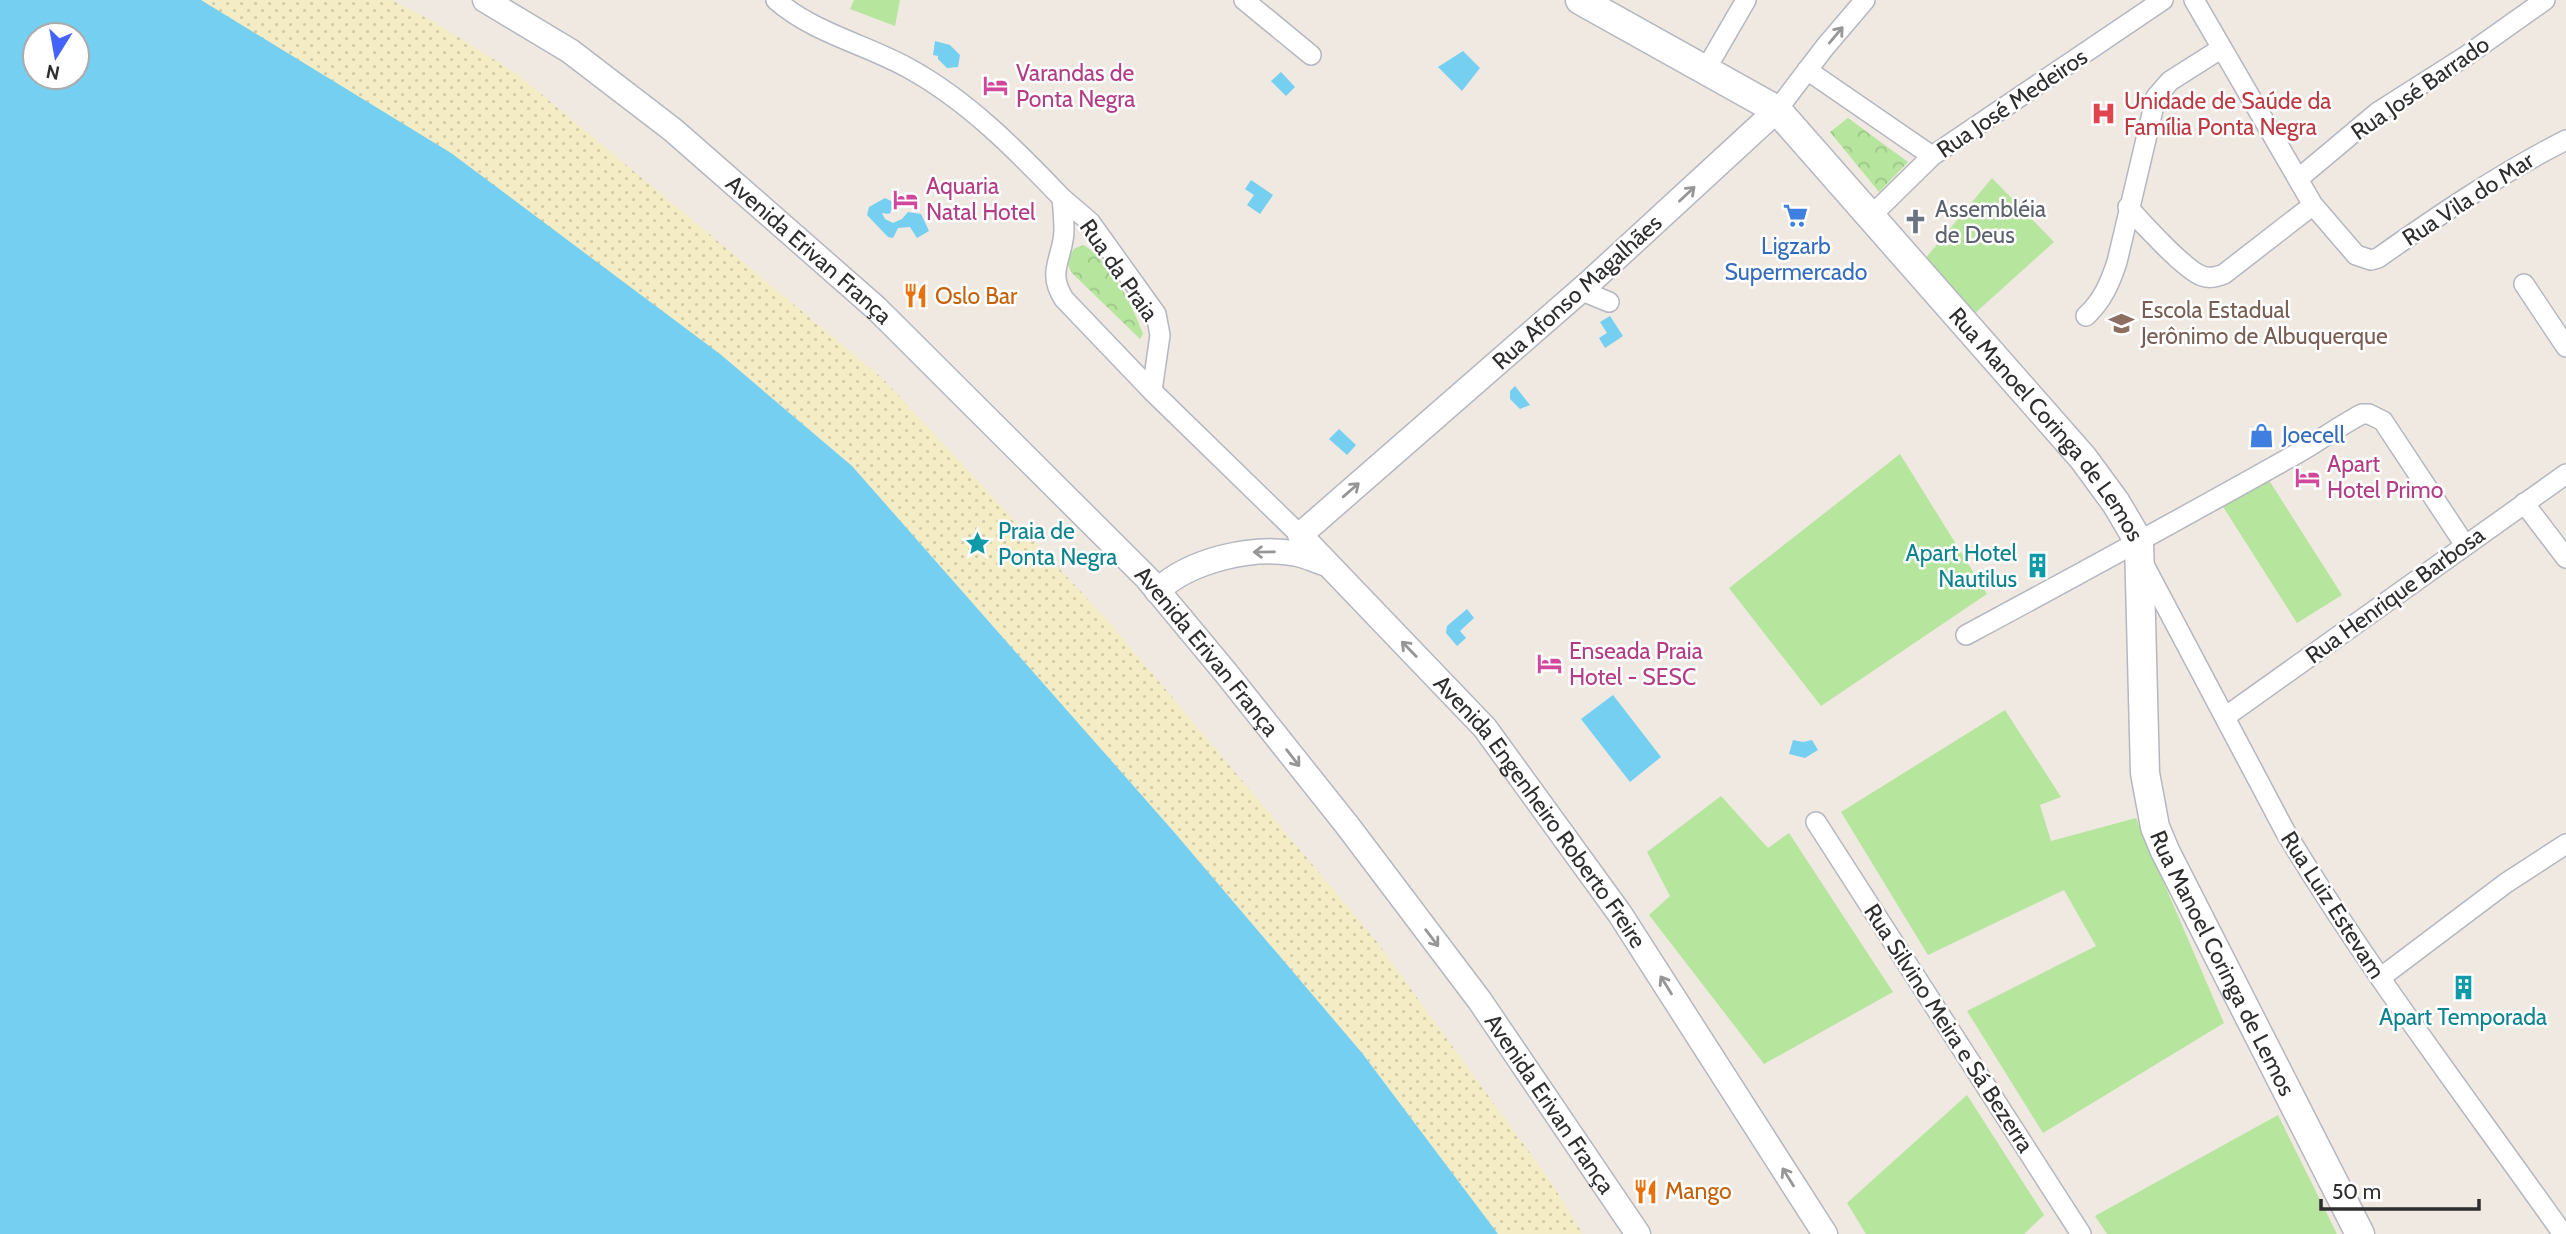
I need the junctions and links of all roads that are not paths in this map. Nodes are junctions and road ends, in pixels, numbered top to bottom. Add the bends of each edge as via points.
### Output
1 (485, 0) edge
2 (776, 0) edge
3 (1580, 0) edge
4 (1746, 0) edge
5 (1865, 0) edge
6 (2163, 0) edge
7 (2194, 0) edge
8 (2545, 0) edge
9 (1256, 4) edge
10 (2222, 48) junction
11 (1311, 55) dead end
12 (1706, 69) junction
13 (1807, 70) junction
14 (1777, 110) junction
15 (2566, 140) edge
16 (1932, 156) junction
17 (2298, 179) junction
18 (1062, 198) junction
19 (2313, 205) junction
20 (2128, 207) junction
21 (1870, 217) junction
22 (2524, 284) dead end
23 (1580, 290) junction
24 (1609, 302) dead end
25 (2087, 316) dead end
26 (2566, 347) edge
27 (1152, 391) junction
28 (2566, 474) edge
29 (2524, 503) junction
30 (1300, 535) junction
31 (2465, 545) junction
32 (2139, 548) junction
33 (2566, 558) edge
34 (1330, 566) junction
35 (1157, 591) junction
36 (1966, 635) dead end
37 (2225, 717) junction
38 (1816, 822) dead end
39 (2566, 844) edge
40 (2379, 978) junction
41 (1638, 1234) edge
42 (1825, 1234) edge
43 (2081, 1234) edge
44 (2360, 1234) edge
45 (2563, 1234) edge

1 - 35 street, Avenida Erivan França via 570,51 673,130 876,308
2 - 18 street via 828,32 934,82
3 - 12 main road, Rua Manoel Coringa de Lemos
4 - 12 street
13 -> 5 street, Rua Afonso Magalhães
6 - 16 street, Rua José Medeiros
7 - 10 street
8 - 17 street, Rua José Barrado via 2378,113
9 - 11 street
10 - 17 street
10 - 20 street via 2160,92
12 - 14 main road, Rua Manoel Coringa de Lemos
13 - 14 street, Rua Afonso Magalhães
13 - 16 street
14 - 21 main road, Rua Manoel Coringa de Lemos
23 -> 14 street, Rua Afonso Magalhães
15 - 19 street, Rua Vila do Mar via 2460,200 2371,261 2356,256
16 - 21 street, Rua José Medeiros
17 - 19 street
18 - 27 street, Rua da Praia via 1090,222 1156,314 1160,335
18 - 27 street via 1064,233 1055,270 1059,291
19 - 20 street via 2224,274 2209,278 2196,273
20 - 25 street via 2109,287
21 - 32 main road, Rua Manoel Coringa de Lemos via 2083,458 2116,503
22 - 26 street
23 - 24 street
30 -> 23 street, Rua Afonso Magalhães
27 - 30 street
28 - 29 street, Rua Henrique Barbosa
29 - 31 street, Rua Henrique Barbosa
29 - 33 street
30 - 34 street
31 - 32 street via 2383,421 2362,414
31 - 37 street, Rua Henrique Barbosa
32 - 36 street
32 - 37 street, Rua Luiz Estevam
32 - 44 main road, Rua Manoel Coringa de Lemos via 2145,773 2155,827
34 -> 35 street, Avenida Engenheiro Roberto Freire via 1299,554 1263,550 1176,574
42 -> 34 street, Avenida Engenheiro Roberto Freire via 1620,914 1485,727
35 -> 41 street, Avenida Erivan França via 1347,825 1480,1001
37 - 40 street, Rua Luiz Estevam via 2286,833
38 - 43 street, Rua Silvino Meira e Sá Bezerra
39 - 40 street
40 - 45 street, Rua Luiz Estevam

